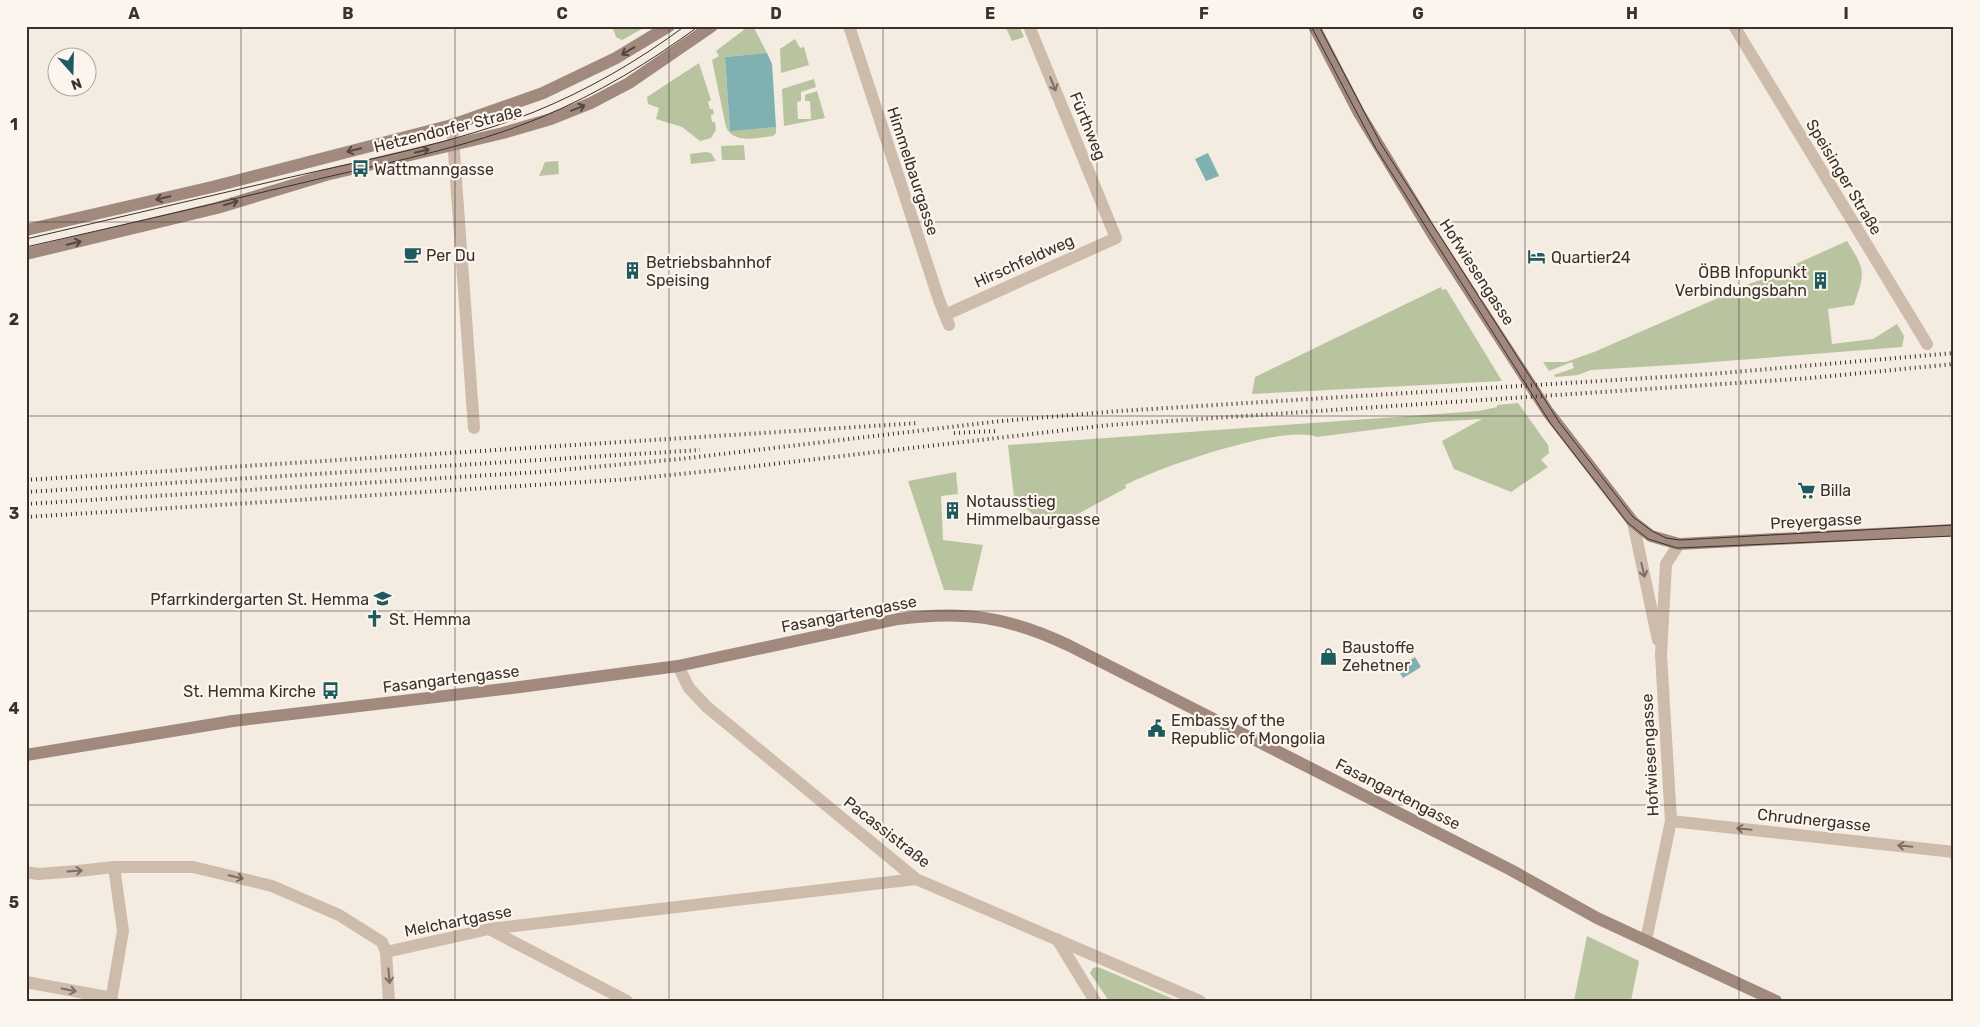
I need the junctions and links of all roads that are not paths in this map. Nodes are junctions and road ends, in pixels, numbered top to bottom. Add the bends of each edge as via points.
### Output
1 (669, 26) edge
2 (712, 26) edge
3 (848, 26) edge
4 (1029, 26) edge
5 (1314, 26) edge
6 (1734, 26) edge
7 (452, 125) junction
8 (454, 144) junction
9 (26, 230) edge
10 (1116, 238) joint
11 (26, 254) edge
12 (947, 320) joint
13 (1927, 344) dead end
14 (474, 428) dead end
15 (1633, 522) junction
16 (1954, 530) edge
17 (1679, 544) junction
18 (1661, 655) junction
19 (678, 666) junction
20 (26, 755) edge
21 (1671, 821) junction
22 (1954, 852) edge
23 (114, 867) junction
24 (26, 872) edge
25 (916, 879) junction
26 (489, 929) junction
27 (1057, 939) junction
28 (1646, 940) junction
29 (386, 952) junction
30 (26, 982) edge
31 (112, 999) edge
32 (389, 1001) edge
33 (627, 1001) edge
34 (1095, 1001) edge
35 (1200, 1001) edge
36 (1776, 1001) edge

1 -> 7 main road, Hetzendorfer Straße via 616,58 543,92
8 -> 2 main road, Hetzendorfer Straße via 504,134 591,103 629,82
3 - 12 street, Himmelbaurgasse
4 -> 10 street, Fürthweg
5 - 15 main road, Hofwiesengasse via 1359,113 1433,235 1548,412
6 - 13 street, Speisinger Straße
7 - 8 street
7 -> 9 main road, Hetzendorfer Straße via 212,187
11 -> 8 main road, Hetzendorfer Straße via 217,208 326,175
8 - 14 street
10 - 12 street, Hirschfeldweg
15 - 17 main road, Hofwiesengasse via 1651,536
15 -> 18 street, Hofwiesengasse
16 - 17 main road, Preyergasse
17 - 18 street, Hofwiesengasse via 1666,564
18 - 21 street, Hofwiesengasse
19 - 20 main road, Fasangartengasse via 233,720
19 - 25 street, Pacassistraße via 689,688 707,707
19 - 28 main road, Fasangartengasse via 918,616 977,616 1026,626 1200,711 1511,870 1597,918
22 -> 21 street, Chrudnergasse
21 - 28 street, Hofwiesengasse
24 -> 23 street, Melchartgasse via 78,872
23 -> 29 street, Melchartgasse via 193,867 272,886 339,915 382,942
23 - 31 street via 123,931
25 - 26 street, Melchartgasse
25 - 27 street, Pacassistraße
26 - 29 street, Melchartgasse
26 - 33 street
27 - 34 street
27 - 35 street, Pacassistraße
28 - 36 main road, Fasangartengasse
29 -> 32 street
30 -> 31 street

